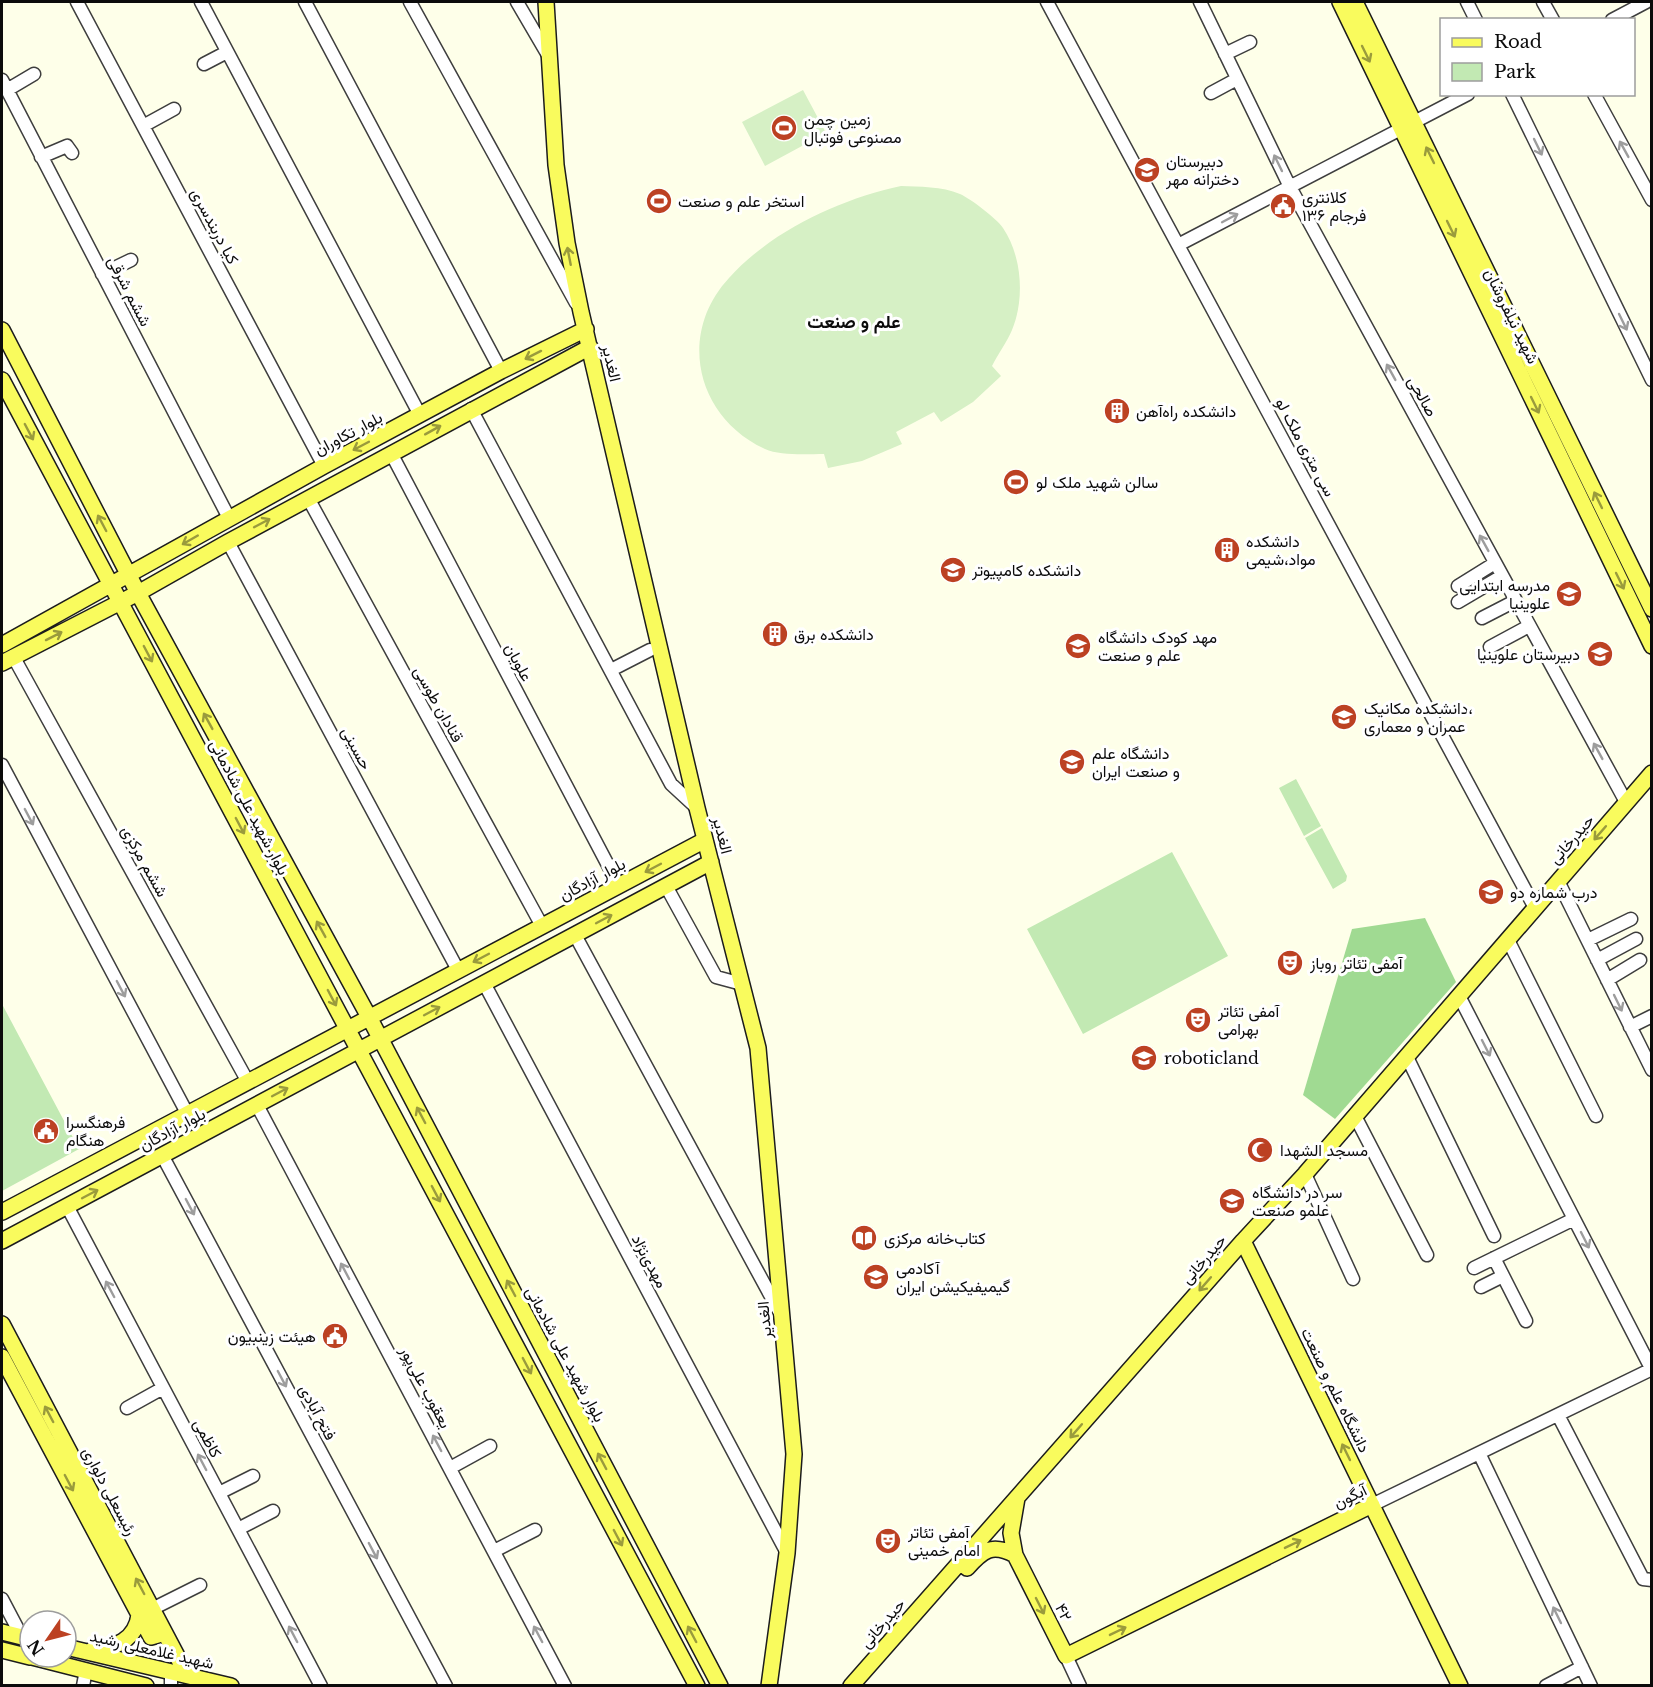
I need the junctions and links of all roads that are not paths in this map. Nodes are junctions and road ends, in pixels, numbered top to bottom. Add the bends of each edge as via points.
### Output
1 (77, 2) edge
2 (201, 2) edge
3 (305, 2) edge
4 (410, 2) edge
5 (517, 2) edge
6 (546, 2) edge
7 (1047, 2) edge
8 (1200, 2) edge
9 (1340, 2) edge
10 (1355, 2) edge
11 (1467, 2) edge
12 (1543, 2) edge
13 (1647, 2) edge
14 (1652, 7) edge
15 (1475, 18) edge
16 (1552, 18) edge
17 (1616, 18) edge
18 (1250, 42) dead end
19 (227, 52) junction
20 (1225, 54) junction
21 (548, 56) junction
22 (204, 64) dead end
23 (34, 74) dead end
24 (1237, 79) junction
25 (4, 85) edge
26 (1211, 93) dead end
27 (1464, 96) edge
28 (1513, 96) edge
29 (1595, 96) edge
30 (174, 109) dead end
31 (143, 126) junction
32 (1408, 126) junction
33 (72, 153) dead end
34 (41, 156) junction
35 (1290, 188) junction
36 (1652, 200) edge
37 (1178, 245) junction
38 (131, 260) dead end
39 (102, 274) junction
40 (581, 312) junction
41 (2, 330) edge
42 (587, 336) junction
43 (501, 371) junction
44 (2, 380) edge
45 (1652, 380) edge
46 (471, 409) junction
47 (420, 415) junction
48 (391, 453) junction
49 (324, 466) junction
50 (308, 498) junction
51 (229, 518) junction
52 (228, 542) junction
53 (1495, 563) junction
54 (129, 575) junction
55 (1502, 576) junction
56 (110, 586) junction
57 (1458, 586) dead end
58 (138, 593) junction
59 (1515, 601) junction
60 (120, 602) junction
61 (1458, 602) dead end
62 (1652, 609) edge
63 (1482, 618) dead end
64 (1529, 626) junction
65 (3, 640) edge
66 (1652, 646) edge
67 (1490, 647) dead end
68 (650, 650) dead end
69 (7, 660) edge
70 (610, 670) junction
71 (2, 765) edge
72 (1652, 773) edge
73 (1626, 802) junction
74 (697, 808) junction
75 (705, 840) junction
76 (711, 862) junction
77 (1558, 881) junction
78 (619, 886) junction
79 (666, 886) junction
80 (1535, 908) junction
81 (1630, 919) dead end
82 (542, 926) junction
83 (575, 935) junction
84 (1636, 939) dead end
85 (1508, 940) junction
86 (1587, 940) junction
87 (1597, 960) junction
88 (1641, 960) dead end
89 (458, 970) junction
90 (1607, 980) junction
91 (484, 983) junction
92 (742, 984) junction
93 (1459, 996) junction
94 (1652, 1016) edge
95 (369, 1017) junction
96 (1630, 1027) junction
97 (348, 1028) junction
98 (381, 1038) junction
99 (359, 1049) junction
100 (1407, 1057) junction
101 (1652, 1070) edge
102 (248, 1082) junction
103 (257, 1105) junction
104 (187, 1113) junction
105 (1355, 1116) junction
106 (1596, 1116) dead end
107 (162, 1155) junction
108 (1305, 1174) junction
109 (67, 1206) junction
110 (2, 1212) edge
111 (1574, 1219) junction
112 (1494, 1236) dead end
113 (2, 1241) edge
114 (1243, 1241) junction
115 (1427, 1254) dead end
116 (1494, 1258) junction
117 (1474, 1268) dead end
118 (1503, 1276) junction
119 (1353, 1279) dead end
120 (1481, 1287) dead end
121 (782, 1316) junction
122 (1526, 1321) dead end
123 (2, 1324) edge
124 (2, 1357) edge
125 (1651, 1369) edge
126 (163, 1388) junction
127 (127, 1408) dead end
128 (1558, 1415) junction
129 (490, 1446) dead end
130 (1479, 1453) junction
131 (450, 1467) junction
132 (253, 1476) dead end
133 (1360, 1481) junction
134 (219, 1494) junction
135 (1017, 1497) junction
136 (1372, 1505) junction
137 (273, 1511) dead end
138 (1345, 1518) junction
139 (238, 1530) junction
140 (535, 1530) dead end
141 (494, 1551) junction
142 (787, 1553) junction
143 (1015, 1555) junction
144 (1652, 1580) edge
145 (200, 1585) dead end
146 (2, 1599) edge
147 (145, 1612) junction
148 (18, 1625) edge
149 (2, 1632) edge
150 (18, 1636) edge
151 (78, 1649) edge
152 (2, 1650) edge
153 (78, 1650) edge
154 (18, 1654) edge
155 (1066, 1656) junction
156 (1582, 1667) junction
157 (78, 1668) edge
158 (86, 1670) junction
159 (171, 1679) edge
160 (186, 1680) edge
161 (83, 1686) edge
162 (146, 1686) edge
163 (231, 1686) edge
164 (321, 1686) edge
165 (446, 1686) edge
166 (565, 1686) edge
167 (696, 1686) edge
168 (720, 1686) edge
169 (769, 1686) edge
170 (851, 1686) edge
171 (864, 1686) edge
172 (1080, 1686) edge
173 (1460, 1686) edge
174 (1546, 1686) edge
175 (1590, 1686) edge

1 - 31 street, کیا دربندسری
2 - 19 street
3 - 43 street
4 - 40 street
5 - 21 street
6 - 21 main road, الغدیر
7 - 37 street, سی متری ملک لو
8 - 20 street, صالحی
9 -> 32 main road, شهید نیلفروشان
10 - 32 main road, شهید نیلفروشان
11 - 15 street
12 - 16 street
13 - 14 street
13 - 17 street
18 - 20 street
19 - 22 street
19 - 47 street
20 - 24 street, صالحی
40 -> 21 main road, الغدیر via 556,165
23 - 25 street
24 - 26 street
35 -> 24 street, صالحی
25 - 34 street, ششم شرقی
27 - 32 street
28 -> 45 street
36 -> 29 street
30 - 31 street
31 - 49 street, کیا دربندسری
32 - 35 street
62 -> 32 main road, شهید نیلفروشان
32 -> 66 main road, شهید نیلفروشان
33 - 34 street via 67,146
34 - 39 street, ششم شرقی
37 -> 35 street
53 -> 35 street, صالحی
37 - 80 street, سی متری ملک لو
38 - 39 street
39 - 51 street, ششم شرقی
40 - 42 main road, الغدیر
54 -> 41 main road
42 -> 43 main road, بلوار تکاوران
42 - 46 main road
42 - 74 main road, الغدیر
43 - 47 main road, بلوار تکاوران
44 -> 56 main road
48 -> 46 main road
46 - 70 street
47 -> 49 main road, بلوار تکاوران
48 - 50 main road
48 - 78 street, علویان
49 - 51 main road, بلوار تکاوران
52 -> 50 main road
50 - 82 street, قنادان طوسی
51 -> 54 main road, بلوار تکاوران
52 - 58 main road
52 - 89 street, حسینی
53 - 55 street, صالحی
53 - 57 street
54 - 56 main road, بلوار تکاوران
54 - 58 main road, بلوار شهید علی شادمانی
55 - 59 street, صالحی
55 - 61 street
56 - 60 main road, بلوار شهید علی شادمانی
56 - 65 main road
58 - 60 main road
95 -> 58 main road, بلوار شهید علی شادمانی
59 - 63 street
59 - 64 street, صالحی
69 -> 60 main road
60 -> 97 main road, بلوار شهید علی شادمانی
64 - 67 street
73 -> 64 street, صالحی
68 - 70 street
69 - 102 street, ششم مرکزی
70 - 74 street via 671,784
71 -> 104 street
72 - 73 main road, حیدرخانی
73 -> 77 main road, حیدرخانی
74 - 75 main road, الغدیر
75 - 76 main road, الغدیر
75 -> 78 main road, بلوار آزادگان
76 - 79 main road
76 - 92 main road, الغدیر
77 - 80 main road, حیدرخانی
77 - 86 street
78 - 82 main road, بلوار آزادگان
83 -> 79 main road
79 - 92 street via 716,977
80 - 85 main road, حیدرخانی
81 - 86 street
82 -> 89 main road, بلوار آزادگان
83 - 91 main road
83 - 121 street
84 - 87 street
85 - 93 main road, حیدرخانی
85 - 106 street
86 - 87 street
87 - 90 street
88 - 90 street
89 - 95 main road, بلوار آزادگان
90 -> 96 street
98 -> 91 main road
91 - 142 street, مهدی‌نژاد
92 - 121 main road, الغدیر via 758,1048
93 - 100 main road, حیدرخانی
93 -> 111 street
94 - 96 street
95 - 97 main road, بلوار آزادگان
95 - 98 main road, بلوار شهید علی شادمانی
96 - 101 street
97 - 99 main road, بلوار شهید علی شادمانی
97 - 102 main road, بلوار آزادگان
98 - 99 main road, بلوار آزادگان
168 -> 98 main road, بلوار شهید علی شادمانی
103 -> 99 main road, بلوار آزادگان
99 -> 167 main road
100 - 105 main road, حیدرخانی
100 - 112 street
102 - 104 main road, بلوار آزادگان
103 - 107 main road, بلوار آزادگان
131 -> 103 street, یعقوب علی‌پور
104 - 110 main road, بلوار آزادگان
105 - 108 main road, حیدرخانی
105 - 115 street
109 -> 107 main road, بلوار آزادگان
107 -> 165 street, فتح آبادی
108 - 114 main road, حیدرخانی
108 - 119 street
109 - 113 main road, بلوار آزادگان
126 -> 109 street, کاظمی
111 - 116 street
111 -> 125 street
133 -> 114 main road, دانشگاه علم و صنعت
114 -> 135 main road, حیدرخانی
116 - 117 street
116 - 118 street
118 - 120 street
118 - 122 street
121 - 142 main road, الغدیر via 794,1454
147 -> 123 main road, رئیسعلی دلواری
124 -> 147 main road, رئیسعلی دلواری
125 - 128 street, آبگون
126 - 127 street
134 -> 126 street, کاظمی
128 - 130 street, آبگون
128 - 144 street via 1643,1579
129 - 131 street
130 - 136 street, آبگون
156 -> 130 street
131 - 141 street, یعقوب علی‌پور
132 - 134 street
133 - 136 main road, دانشگاه علم و صنعت
133 - 138 main road via 1357,1505
134 - 139 street, کاظمی
135 - 143 main road via 1011,1533
135 - 170 main road, حیدرخانی
136 - 138 main road, آبگون
136 - 173 main road, دانشگاه علم و صنعت
137 - 139 street
155 -> 138 main road, آبگون
164 -> 139 street, کاظمی
140 - 141 street
166 -> 141 street, یعقوب علی‌پور
142 - 169 main road, الغدیر
143 -> 155 main road, ۴۲
143 - 171 main road, حیدرخانی via 995,1548 977,1556
145 - 147 street
146 - 148 street
147 - 151 main road via 133,1633 117,1645
147 - 160 main road, رئیسعلی دلواری via 160,1624
149 - 150 main road
152 - 154 main road
153 - 159 main road, شهید غلامعلی رشید
155 - 172 street, ۴۲
156 - 174 street
156 - 175 street
157 - 158 main road
158 - 161 street
158 - 162 main road
159 - 160 main road, شهید غلامعلی رشید
160 - 163 main road, شهید غلامعلی رشید

